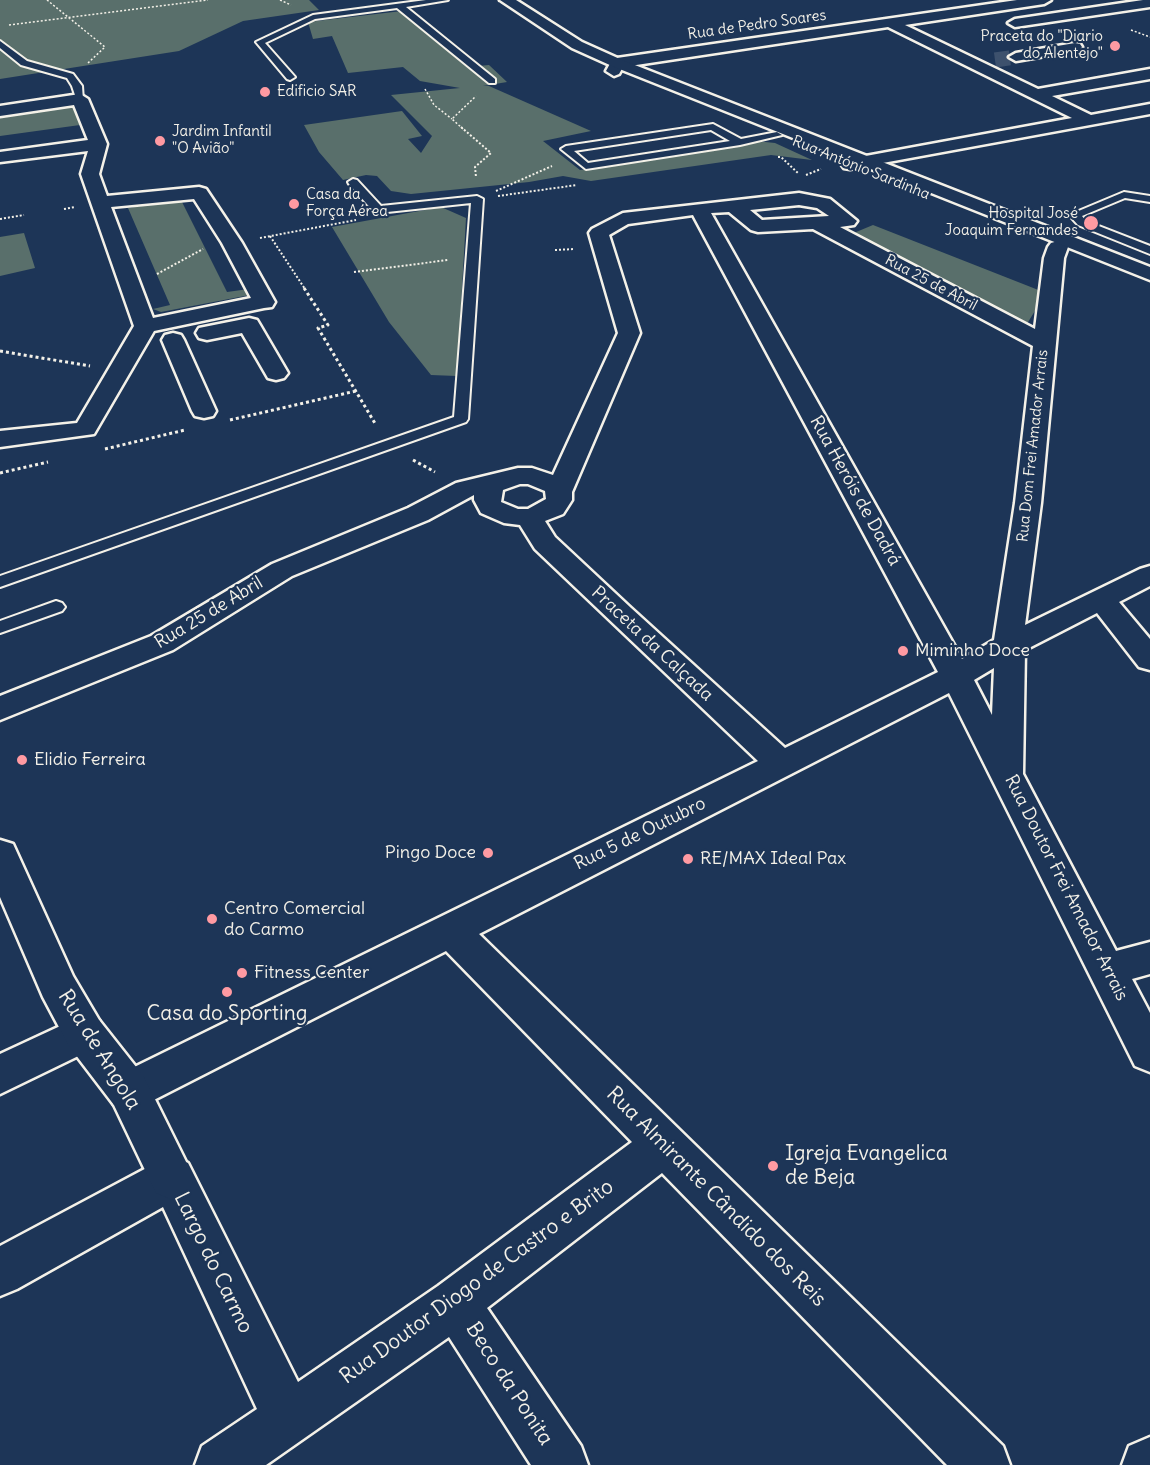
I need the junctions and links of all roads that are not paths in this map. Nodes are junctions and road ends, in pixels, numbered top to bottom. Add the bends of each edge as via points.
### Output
1 (444, 0) edge
2 (507, 0) edge
3 (1044, 0) edge
4 (1150, 3) edge
5 (399, 6) junction
6 (890, 22) junction
7 (1006, 24) tunnel mouth
8 (940, 34) dead end
9 (919, 37) junction
10 (0, 44) edge
11 (1076, 47) dead end
12 (1016, 57) tunnel mouth
13 (995, 60) tunnel mouth
14 (974, 64) junction
15 (616, 67) junction
16 (1150, 74) edge
17 (290, 77) dead end
18 (492, 81) road end
19 (1037, 94) junction
20 (80, 99) junction
21 (1150, 109) edge
22 (0, 111) edge
23 (735, 118) junction
24 (1089, 120) junction
25 (713, 128) junction
26 (777, 135) junction
27 (95, 136) junction
28 (0, 141) edge
29 (740, 142) junction
30 (0, 157) edge
31 (857, 163) junction
32 (353, 182) dead end
33 (1150, 199) edge
34 (102, 202) junction
35 (734, 206) junction
36 (699, 209) junction
37 (817, 223) junction
38 (1058, 247) junction
39 (1150, 250) edge
40 (1150, 274) edge
41 (1150, 283) edge
42 (145, 326) junction
43 (173, 340) junction
44 (1045, 343) junction
45 (125, 364) junction
46 (276, 373) dead end
47 (213, 416) road end
48 (0, 439) edge
49 (579, 445) junction
50 (506, 480) junction
51 (560, 492) junction
52 (418, 514) junction
53 (514, 515) junction
54 (1150, 575) edge
55 (0, 582) edge
56 (1101, 599) junction
57 (56, 607) dead end
58 (0, 627) edge
59 (1009, 645) junction
60 (1150, 660) edge
61 (956, 676) junction
62 (0, 709) edge
63 (782, 764) junction
64 (1007, 776) junction
65 (0, 854) edge
66 (449, 929) junction
67 (1150, 958) edge
68 (1107, 970) junction
69 (1145, 1032) edge
70 (84, 1033) junction
71 (0, 1075) edge
72 (129, 1091) junction
73 (664, 1145) junction
74 (171, 1178) junction
75 (0, 1272) edge
76 (455, 1303) junction
77 (288, 1418) junction
78 (221, 1465) edge
79 (562, 1465) edge
80 (984, 1465) edge

1 - 5 lane
2 - 15 street, Rua António Sardinha via 578,45 585,54
3 - 6 street, Rua de Pedro Soares
4 - 7 street
5 - 17 lane via 313,17 260,42
5 - 18 lane
6 - 9 street
6 - 15 street, Rua de Pedro Soares
8 - 9 street
9 - 14 street
10 - 20 lane via 24,63 70,76
11 - 12 street
13 - 14 street
14 - 19 street
15 - 23 street, Rua António Sardinha
15 - 31 street, Rua António Sardinha
16 - 19 street
19 - 24 street
20 - 22 street
20 - 27 street
21 - 24 street
23 - 25 lane
23 - 26 street, Rua António Sardinha
24 - 31 street
25 - 29 lane
25 - 29 lane via 566,149 586,166
26 - 29 lane
26 - 31 street, Rua António Sardinha
27 - 28 street
27 - 30 street
27 - 34 street via 90,174
31 - 38 street, Rua António Sardinha
31 - 40 street, Rua António Sardinha
32 - 55 lane via 378,210 477,199 461,419
33 - 39 lane via 1124,195 1075,215 1082,223
34 - 42 street
34 - 42 street via 199,194 232,243 264,302
35 - 36 street
35 - 37 street via 758,226
35 - 37 street via 799,199 823,203 847,221
36 - 49 street via 623,219 599,232 629,333
36 - 61 street, Rua Heróis de Dadrá
37 - 44 street, Rua 25 de Abril
38 - 41 street, Rua António Sardinha
38 - 44 street, Rua Dom Frei Amador Arrais
42 - 45 street
43 - 45 street
43 - 46 street via 249,325
43 - 47 street
44 - 59 street, Rua Dom Frei Amador Arrais
45 - 48 street via 85,429
49 - 50 street, Rua 25 de Abril
49 - 51 street
50 - 51 street via 544,479
50 - 52 street, Rua 25 de Abril via 465,489
50 - 53 street, Praceta da Calçada via 488,491 487,500 491,507
51 - 53 street via 553,508 542,514
52 - 53 street, Rua 25 de Abril via 460,509
52 - 62 street, Rua 25 de Abril via 282,570 162,643
53 - 63 street, Praceta da Calçada
54 - 56 street, Rua 5 de Outubro
56 - 59 street, Rua 5 de Outubro
56 - 60 street
57 - 58 lane
59 - 61 street, Rua 5 de Outubro
59 - 64 street, Rua Doutor Frei Amador Arrais
61 - 63 street, Rua 5 de Outubro
61 - 64 street, Rua Heróis de Dadrá
63 - 66 street, Rua 5 de Outubro
64 - 68 street, Rua Doutor Frei Amador Arrais
65 - 70 street, Rua de Angola via 57,985
66 - 72 street, Rua 5 de Outubro
66 - 73 street, Rua Almirante Cândido dos Reis
67 - 68 street
68 - 69 street, Rua Doutor Frei Amador Arrais
70 - 71 street
70 - 72 street, Rua de Angola
72 - 74 street, Rua de Angola
73 - 76 street, Rua Doutor Diogo de Castro e Brito
73 - 80 street, Rua Almirante Cândido dos Reis
74 - 75 street, Largo do Carmo
74 - 77 street, Largo do Carmo
76 - 77 street, Rua Doutor Diogo de Castro e Brito
76 - 79 street, Beco da Ponita
77 - 78 street

